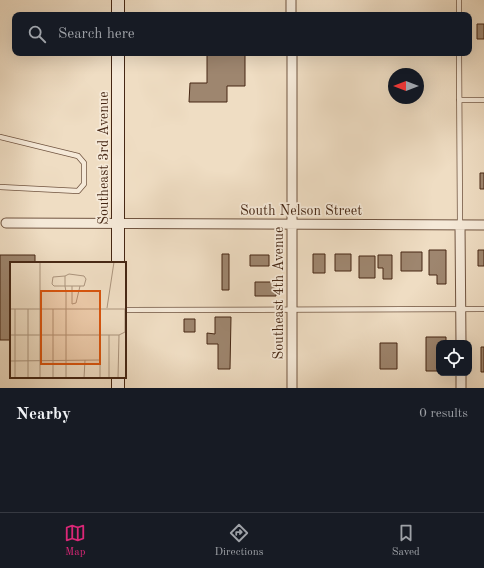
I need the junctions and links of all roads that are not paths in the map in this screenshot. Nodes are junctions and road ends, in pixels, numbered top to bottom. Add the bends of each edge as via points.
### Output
1 (118, 0) edge
2 (291, 0) edge
3 (459, 0) edge
4 (118, 12) edge
5 (291, 12) edge
6 (459, 12) edge
7 (118, 56) edge
8 (292, 56) edge
9 (459, 56) edge
10 (459, 100) junction
11 (484, 100) edge
12 (0, 138) edge
13 (0, 187) edge
14 (118, 223) junction
15 (3, 224) edge
16 (292, 224) junction
17 (460, 225) junction
18 (484, 225) edge
19 (118, 262) edge
20 (461, 309) junction
21 (484, 309) edge
22 (126, 310) edge
23 (292, 310) junction
24 (461, 340) edge
25 (461, 376) edge
26 (292, 388) edge
27 (461, 388) edge

1 - 4 main road
2 - 5 street
3 - 6 lane
7 - 14 main road, Southeast 3rd Avenue
8 - 16 street, Southeast 4th Avenue
9 - 10 lane
10 - 11 lane
10 - 17 lane
12 - 13 lane via 78,156 84,163 84,184 78,191
14 - 15 street, South Nelson Street
14 - 16 street, South Nelson Street
14 - 19 main road, Southeast 3rd Avenue
16 - 17 street, South Nelson Street
16 - 23 street, Southeast 4th Avenue
17 - 18 street, South Nelson Street
17 - 20 street
20 - 21 lane
20 - 23 lane
20 - 24 street
22 - 23 lane
23 - 26 street, Southeast 4th Avenue
25 - 27 street

